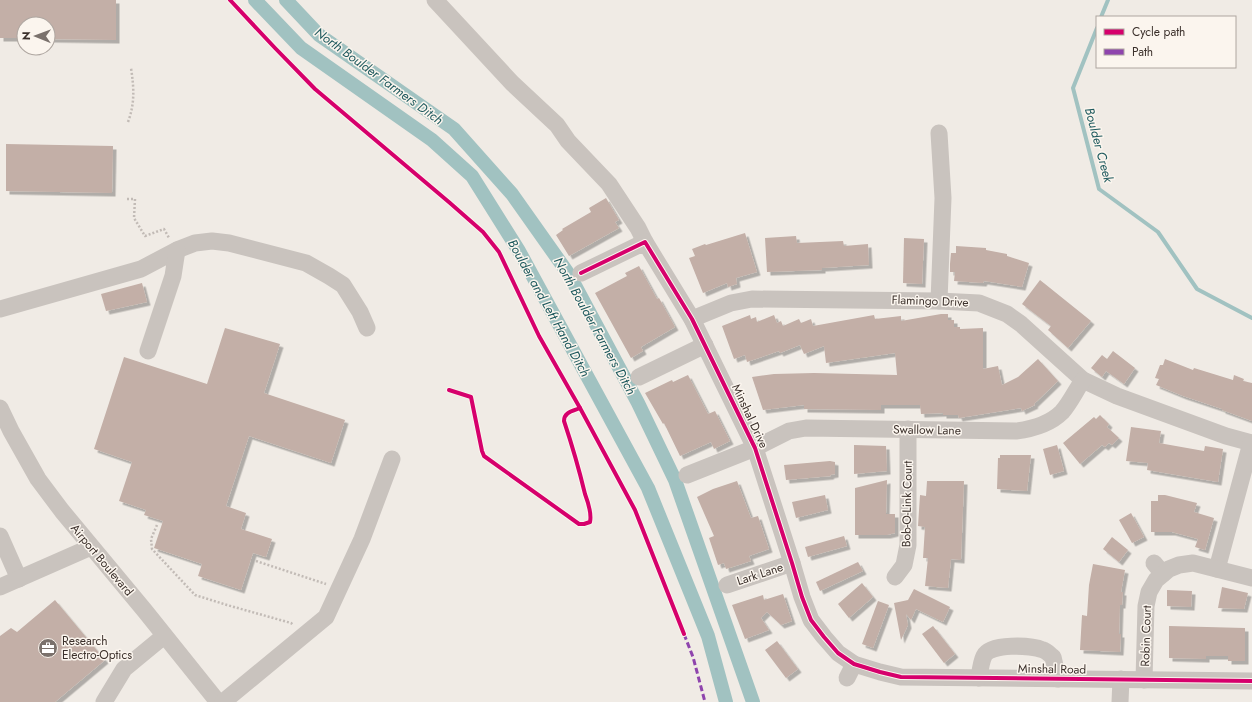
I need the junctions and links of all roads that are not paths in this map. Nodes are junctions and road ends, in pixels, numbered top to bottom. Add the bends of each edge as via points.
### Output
1 (435, 0) edge
2 (939, 133) dead end
3 (645, 242) junction
4 (179, 249) junction
5 (581, 273) dead end
6 (939, 300) junction
7 (0, 309) edge
8 (692, 319) junction
9 (367, 328) dead end
10 (705, 345) junction
11 (148, 351) dead end
12 (638, 377) dead end
13 (1083, 380) junction
14 (0, 408) edge
15 (908, 429) junction
16 (1251, 443) edge
17 (755, 448) junction
18 (392, 459) dead end
19 (687, 475) dead end
20 (0, 536) edge
21 (91, 547) junction
22 (792, 564) junction
23 (1217, 569) junction
24 (895, 577) dead end
25 (1252, 578) edge
26 (19, 579) junction
27 (727, 585) dead end
28 (0, 587) edge
29 (164, 636) junction
30 (850, 671) joint
31 (978, 678) junction
32 (1058, 679) junction
33 (1121, 680) junction
34 (1144, 680) junction
35 (1252, 680) edge
36 (104, 702) edge
37 (218, 702) edge
38 (223, 702) edge
39 (1120, 702) edge

1 - 3 street, Minshal Drive via 512,83 557,125 568,141 609,184
2 - 6 street via 943,198
3 - 5 street
3 - 8 street, Minshal Drive
4 - 7 street via 141,269
4 - 9 street via 195,243 212,241 306,263 343,285
4 - 11 street via 173,276
6 - 8 street, Flamingo Drive via 752,299 731,303
6 - 13 street, Flamingo Drive via 979,303 1006,314 1021,324
8 - 10 street, Minshal Drive
10 - 12 street
10 - 17 street, Minshal Drive
13 - 15 street, Swallow Lane via 1062,412 1044,424 1028,430
13 - 16 street, Flamingo Drive via 1117,396
14 - 21 street, Airport Boulevard via 38,479
15 - 17 street, Swallow Lane via 806,428 789,431
15 - 24 street, Bob-O-Link Court via 908,545 904,565
16 - 23 street
17 - 19 street, Swallow Lane
17 - 22 street, Minshal Drive
18 - 38 street via 362,539 326,617
20 - 26 street
21 - 26 street
21 - 29 street, Airport Boulevard
22 - 27 street, Lark Lane
22 - 30 street, Minshal Drive via 811,620
23 - 25 street, Robin Court
23 - 34 street, Robin Court via 1193,563 1158,569 1146,606
26 - 28 street
29 - 36 street via 124,669
29 - 37 street, Airport Boulevard
30 - 31 street, Minshal Road via 880,672 902,677
31 - 32 street, Minshal Road
31 - 32 street via 984,655 992,648 1014,646 1044,650 1053,657
32 - 33 street, Minshal Road
33 - 34 street, Minshal Road
33 - 39 street
34 - 35 street, Minshal Road

